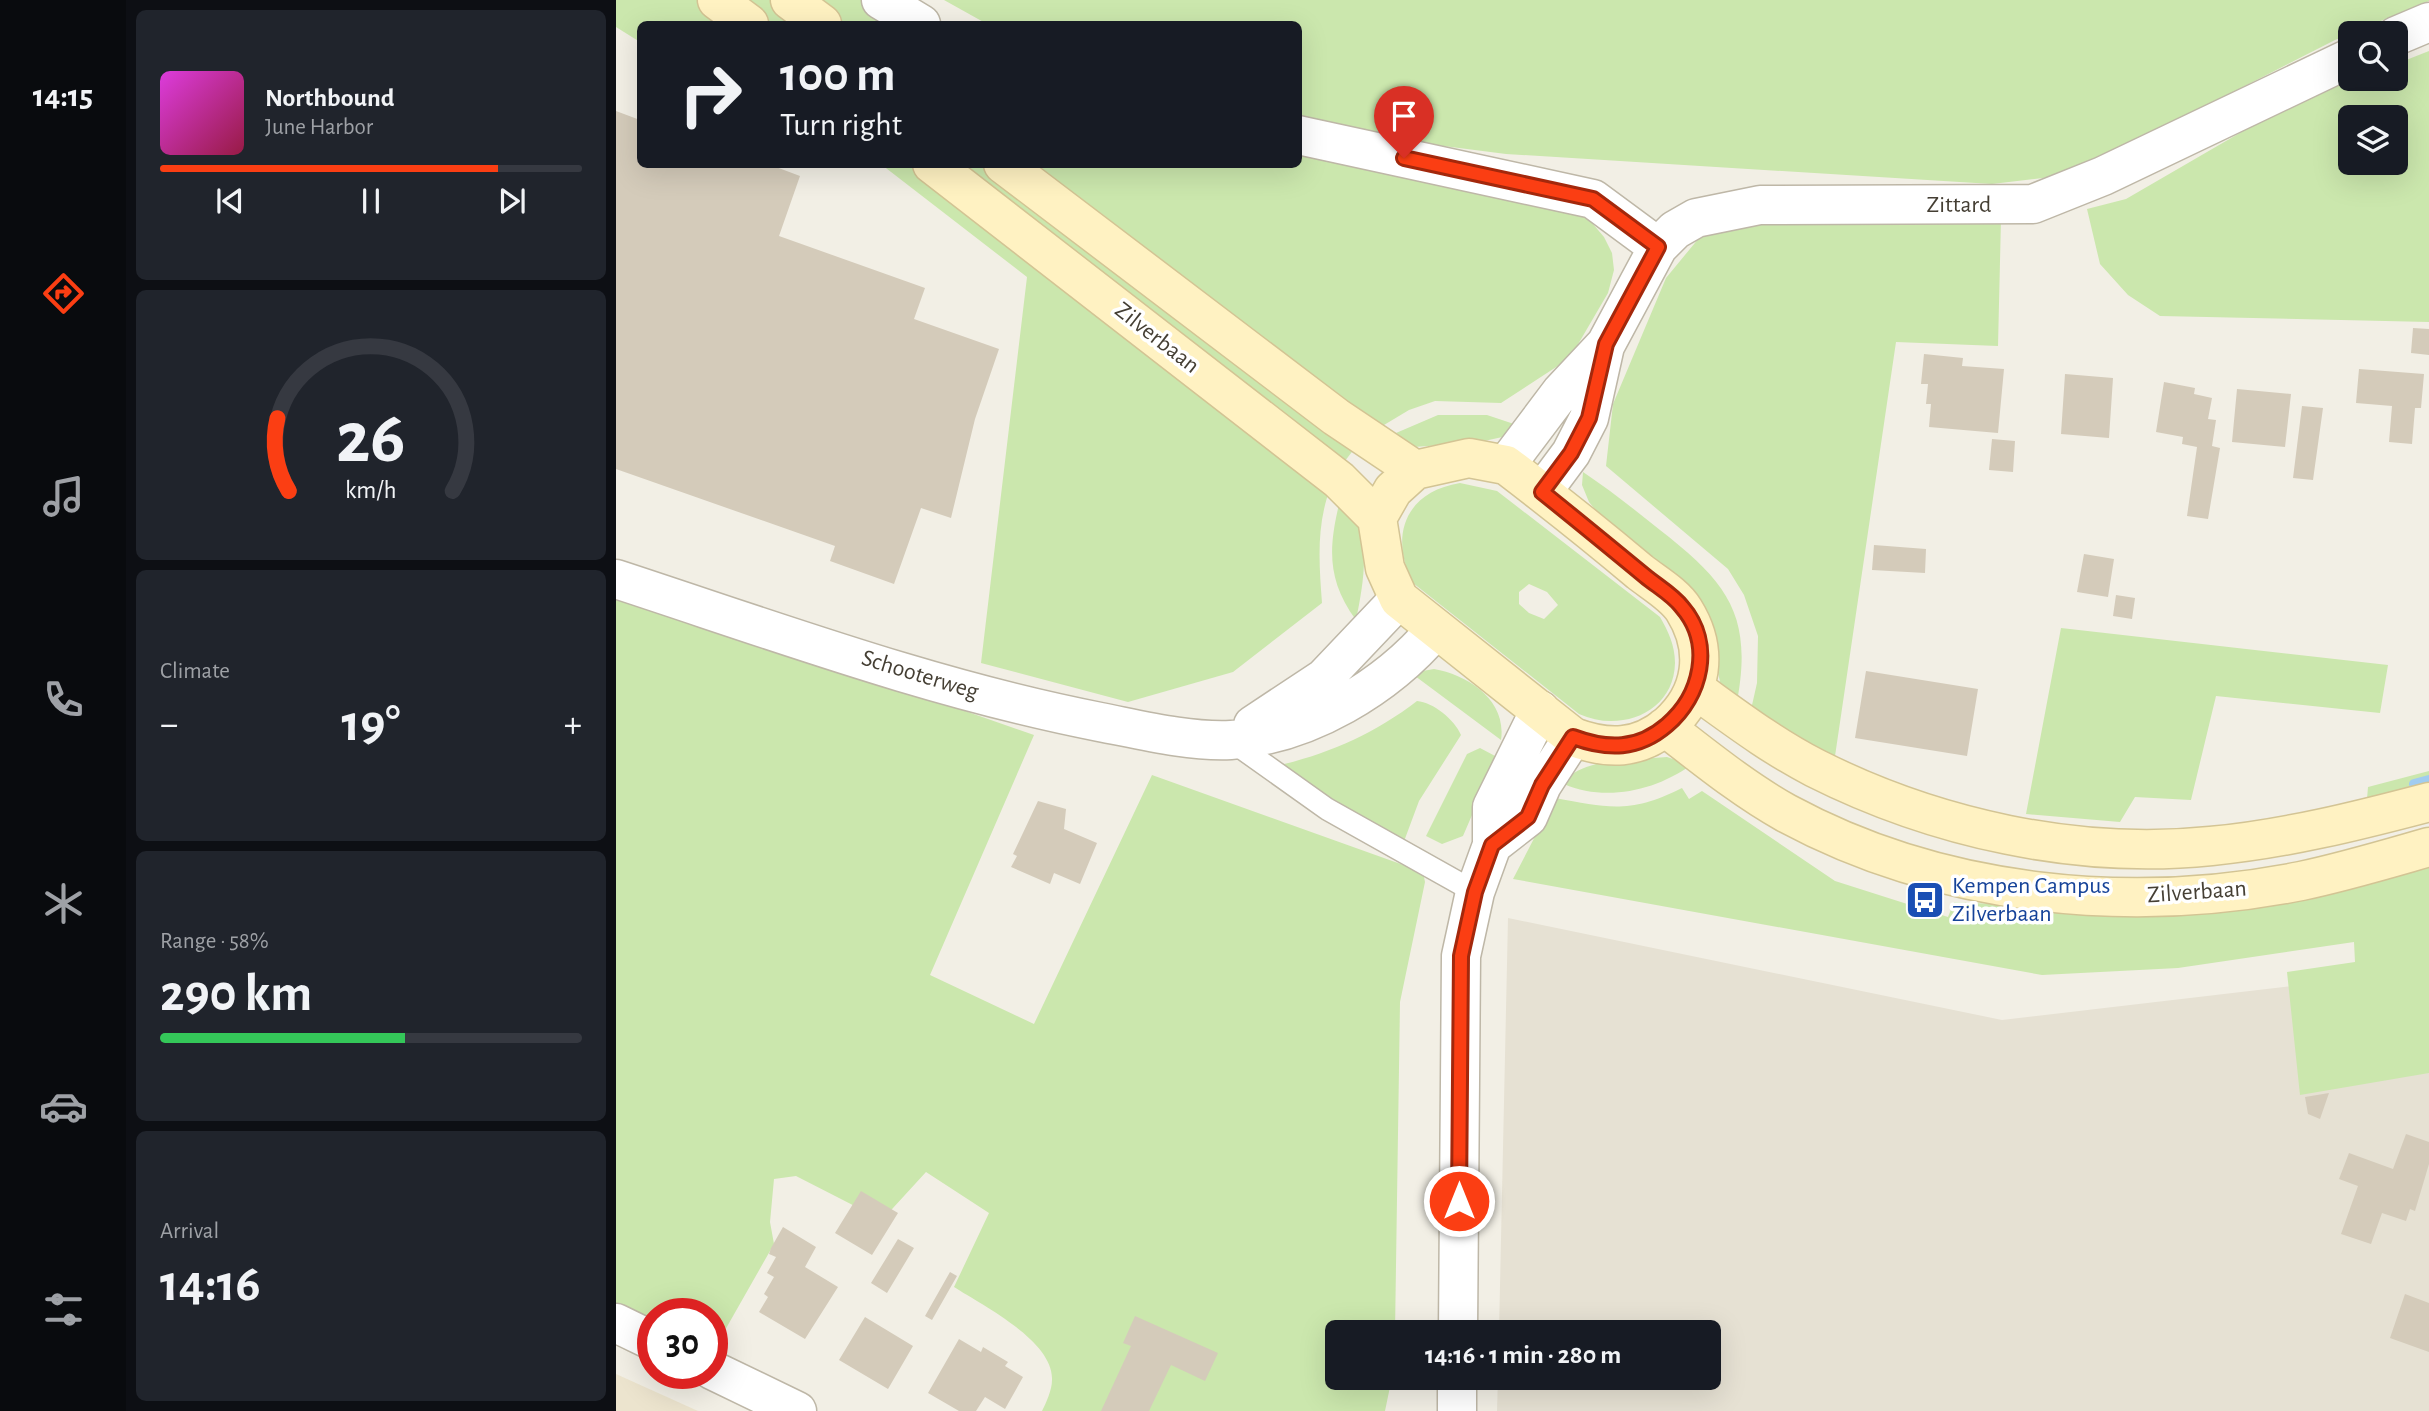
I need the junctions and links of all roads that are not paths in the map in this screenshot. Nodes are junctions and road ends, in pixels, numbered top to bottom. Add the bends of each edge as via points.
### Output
1 (717, 0) edge
2 (790, 0) edge
3 (881, 0) edge
4 (745, 21) edge
5 (817, 21) edge
6 (916, 21) edge
7 (2429, 22) edge
8 (2408, 31) edge
9 (2338, 64) edge
10 (1302, 136) edge
11 (937, 168) edge
12 (1008, 168) edge
13 (1658, 247) junction
14 (1606, 344) junction
15 (1506, 465) junction
16 (1415, 470) junction
17 (1542, 492) junction
18 (1377, 518) junction
19 (616, 579) edge
20 (1399, 599) junction
21 (1436, 629) junction
22 (1695, 690) junction
23 (1540, 710) junction
24 (1665, 727) junction
25 (1573, 737) junction
26 (1230, 740) junction
27 (2429, 802) edge
28 (1492, 845) junction
29 (2429, 847) edge
30 (1475, 892) junction
31 (1458, 1320) edge
32 (616, 1323) edge
33 (637, 1333) edge
34 (728, 1378) edge
35 (1457, 1390) edge
36 (797, 1411) edge
37 (1457, 1411) edge

1 - 4 main road
2 - 5 main road
3 - 6 street
7 - 8 street
9 - 13 street, Zittard via 2104,176 2033,204 1760,205 1696,218
10 - 13 street via 1593,199
11 - 18 main road, Zilverbaan via 1339,480
12 - 16 main road, Zilverbaan via 1336,417
13 - 14 street, Zittard
14 - 15 street, Zittard via 1561,392
14 - 17 street, Zittard via 1589,418 1571,453
15 - 16 main road via 1469,458
15 - 17 main road
16 - 18 main road via 1393,490
17 - 22 main road via 1683,607 1700,647
18 - 20 main road via 1385,568
19 - 26 street, Schooterweg via 1050,712 1135,729
20 - 21 main road
20 - 26 street via 1324,678
21 - 23 main road
21 - 26 street, Schooterweg via 1394,670 1339,706 1288,729
22 - 24 main road
22 - 27 main road, Zilverbaan via 1773,744 1861,788 1955,823 2063,843 2208,846 2337,827
23 - 25 main road
23 - 28 street via 1492,807
24 - 25 main road via 1622,748
24 - 29 main road, Zilverbaan via 1745,787 1821,830 1936,872 1994,884 2058,894 2201,895 2303,880
25 - 28 street via 1528,817
26 - 30 lane via 1327,809
28 - 30 street
30 - 31 street via 1461,956
32 - 33 street
34 - 36 street
35 - 37 street

